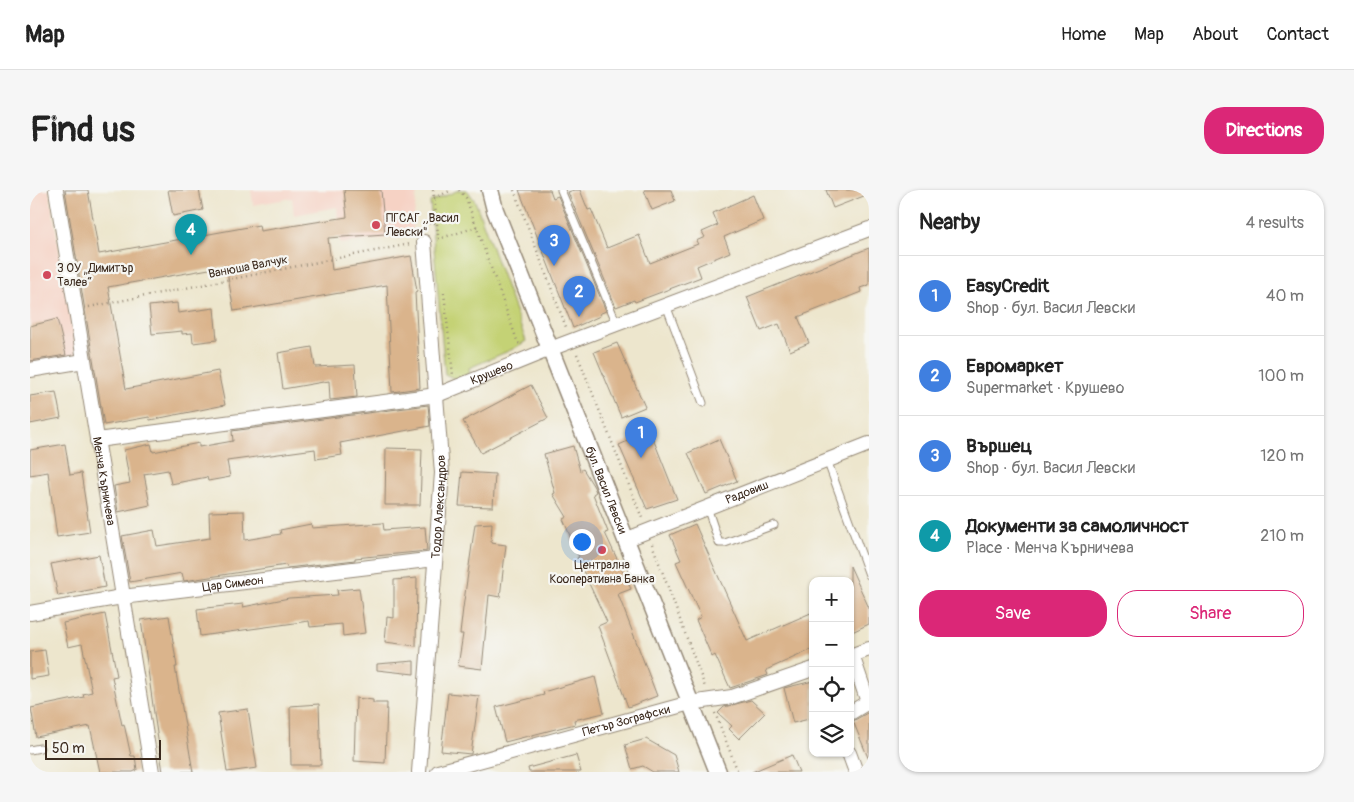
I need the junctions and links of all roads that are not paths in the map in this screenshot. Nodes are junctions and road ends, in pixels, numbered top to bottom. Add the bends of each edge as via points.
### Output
1 (56, 190) edge
2 (479, 190) edge
3 (490, 190) edge
4 (561, 190) edge
5 (494, 210) junction
6 (869, 229) edge
7 (424, 242) road end
8 (666, 305) junction
9 (617, 324) junction
10 (550, 349) junction
11 (84, 362) junction
12 (30, 370) edge
13 (437, 396) junction
14 (703, 403) dead end
15 (97, 440) junction
16 (869, 444) edge
17 (827, 459) junction
18 (707, 507) junction
19 (774, 525) dead end
20 (625, 540) junction
21 (435, 559) junction
22 (869, 575) edge
23 (122, 597) junction
24 (30, 613) edge
25 (869, 649) edge
26 (854, 654) edge
27 (854, 663) edge
28 (809, 670) edge
29 (690, 703) junction
30 (852, 712) edge
31 (40, 748) dead end
32 (30, 750) edge
33 (850, 757) edge
34 (152, 772) edge
35 (419, 772) edge
36 (438, 772) edge
37 (718, 772) edge
38 (856, 772) edge

1 - 11 street, Менча Кърничева
2 - 5 street, бул. Васил Левски
3 - 5 street, бул. Васил Левски
4 - 9 lane
5 - 10 street, бул. Васил Левски
6 - 8 street, Крушево
7 - 13 street, Тодор Александров
8 - 9 street, Крушево
8 - 14 lane
9 - 10 street, Крушево
10 - 13 street, Крушево
10 - 20 street, бул. Васил Левски
11 - 12 street
11 - 15 street, Менча Кърничева
13 - 15 street, Крушево
13 - 21 street, Тодор Александров via 442,473
15 - 23 street, Менча Кърничева
16 - 17 street, Радовиш
17 - 18 street, Радовиш
17 - 22 lane
18 - 19 lane via 719,543
18 - 20 street, Радовиш
20 - 29 street, бул. Васил Левски
21 - 23 street, Цар Симеон
21 - 35 street, Тодор Александров
23 - 24 street, Цар Симеон
23 - 34 street, Менча Кърничева
25 - 26 street
27 - 30 street via 868,702
28 - 29 street, Петър Зографски via 732,697
29 - 36 street, Петър Зографски
29 - 37 street, бул. Васил Левски
31 - 32 lane
33 - 38 street

